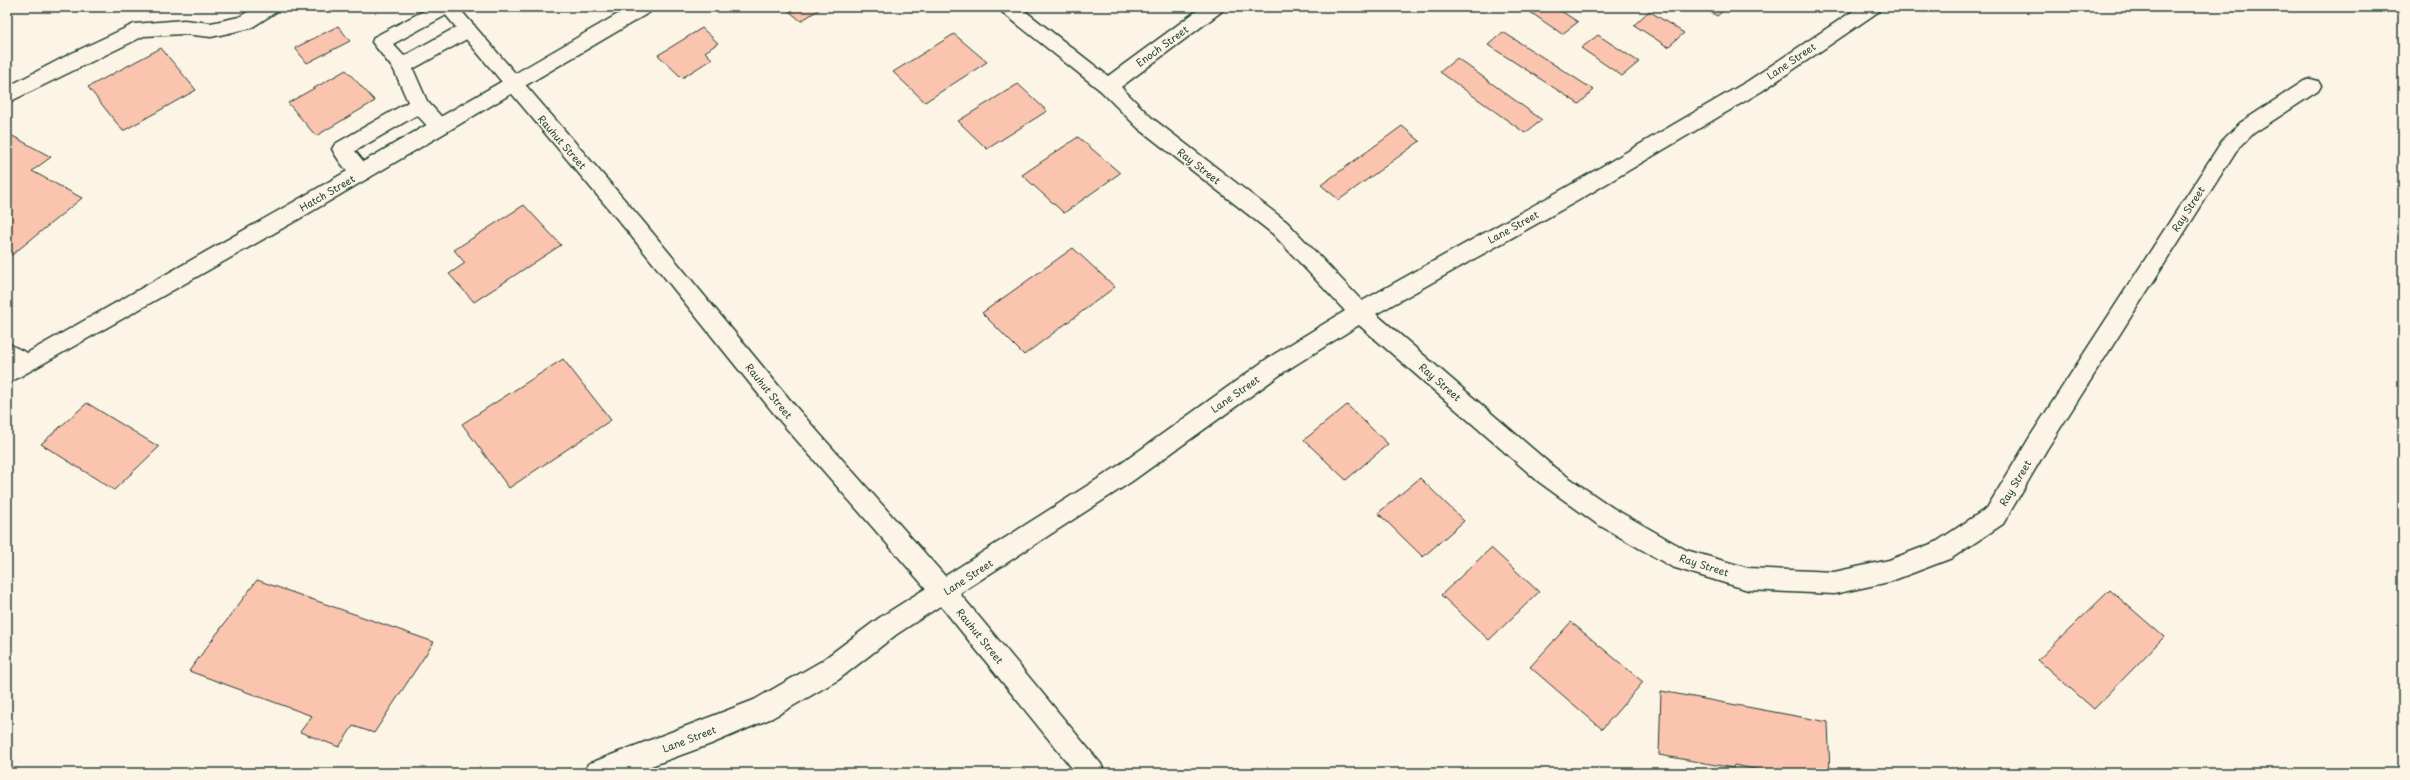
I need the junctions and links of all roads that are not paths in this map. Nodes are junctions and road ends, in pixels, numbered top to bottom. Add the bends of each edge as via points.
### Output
1 (270, 7) edge
2 (447, 7) edge
3 (644, 7) edge
4 (1008, 7) edge
5 (1216, 7) edge
6 (1872, 7) edge
7 (467, 30) junction
8 (402, 66) junction
9 (512, 84) junction
10 (1108, 86) junction
11 (2311, 86) dead end
12 (7, 96) edge
13 (419, 105) junction
14 (440, 126) junction
15 (362, 172) junction
16 (1360, 313) junction
17 (7, 352) edge
18 (26, 364) junction
19 (7, 375) edge
20 (944, 592) junction
21 (597, 773) edge
22 (1092, 773) edge

1 - 12 street via 244,23 211,30 177,27 141,29
2 - 7 street, Rauhut Street
2 - 8 street via 381,42
3 - 9 street, Hatch Street
4 - 10 street, Ray Street
5 - 10 street, Enoch Street
6 - 16 street, Lane Street via 1755,86 1572,194
7 - 8 street
7 - 9 street, Rauhut Street
8 - 13 street
9 - 14 street, Hatch Street
9 - 20 street, Rauhut Street via 635,226 788,414
10 - 16 street, Ray Street via 1145,123 1280,228
11 - 16 street, Ray Street via 2247,128 2229,146 2039,442 1995,516 1944,550 1889,572 1834,583 1748,579 1680,559 1605,516 1547,475
13 - 14 street
13 - 15 street via 342,149
14 - 15 street, Hatch Street
15 - 18 street, Hatch Street
16 - 20 street, Lane Street via 1276,365 1123,474
17 - 18 street
18 - 19 street, Hatch Street
20 - 21 street, Lane Street via 888,626 829,672 763,709
20 - 22 street, Rauhut Street

